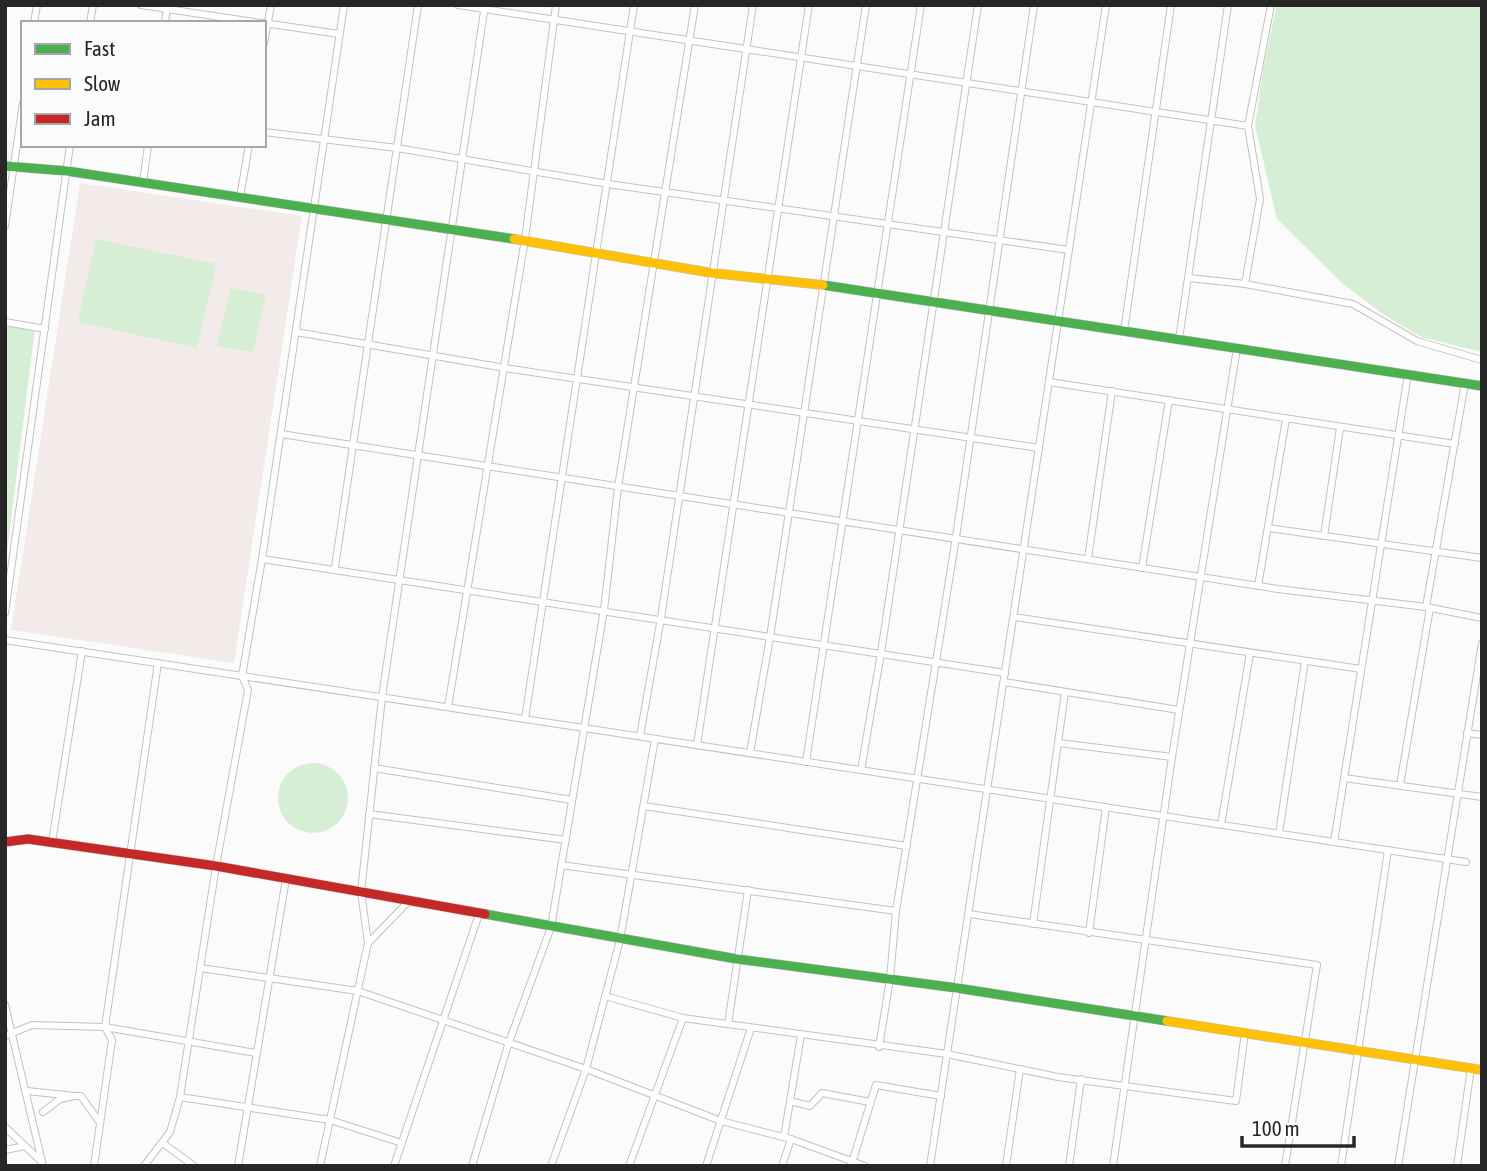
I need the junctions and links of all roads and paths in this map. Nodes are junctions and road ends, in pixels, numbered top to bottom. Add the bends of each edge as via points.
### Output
1 (141, 5) edge
2 (344, 5) edge
3 (418, 5) edge
4 (458, 5) edge
5 (556, 5) edge
6 (635, 5) edge
7 (695, 5) edge
8 (753, 5) edge
9 (809, 5) edge
10 (866, 5) edge
11 (921, 5) edge
12 (978, 5) edge
13 (1034, 5) edge
14 (1106, 5) edge
15 (1171, 5) edge
16 (1228, 5) edge
17 (1271, 5) edge
18 (167, 7) edge
19 (484, 7) edge
20 (554, 20) junction
21 (252, 21) edge
22 (266, 23) edge
23 (631, 31) junction
24 (339, 34) junction
25 (690, 40) junction
26 (747, 49) junction
27 (801, 57) junction
28 (857, 65) junction
29 (911, 73) junction
30 (968, 82) junction
31 (1022, 93) junction
32 (1091, 104) junction
33 (21, 113) edge
34 (1155, 114) junction
35 (1213, 119) junction
36 (1248, 126) junction
37 (266, 132) edge
38 (325, 139) junction
39 (70, 147) edge
40 (148, 147) edge
41 (249, 147) edge
42 (397, 148) junction
43 (461, 161) junction
44 (10, 165) edge
45 (534, 170) junction
46 (66, 172) junction
47 (143, 183) junction
48 (608, 184) junction
49 (667, 192) junction
50 (240, 197) junction
51 (724, 199) junction
52 (779, 207) junction
53 (315, 208) junction
54 (834, 218) junction
55 (386, 219) junction
56 (5, 226) edge
57 (888, 226) junction
58 (451, 228) junction
59 (945, 234) junction
60 (525, 239) junction
61 (1001, 243) junction
62 (1069, 250) junction
63 (596, 253) junction
64 (655, 263) junction
65 (712, 273) junction
66 (1189, 278) junction
67 (768, 279) junction
68 (1245, 284) junction
69 (822, 285) junction
70 (878, 293) junction
71 (934, 302) junction
72 (990, 310) junction
73 (1058, 321) junction
74 (5, 322) edge
75 (45, 329) junction
76 (296, 331) junction
77 (1124, 331) junction
78 (1179, 339) junction
79 (368, 343) junction
80 (1237, 348) junction
81 (433, 353) junction
82 (1482, 360) edge
83 (505, 368) junction
84 (1408, 374) junction
85 (575, 378) junction
86 (1049, 382) junction
87 (1465, 383) junction
88 (1482, 386) edge
89 (635, 388) junction
90 (1112, 391) junction
91 (692, 397) junction
92 (1168, 400) junction
93 (747, 405) junction
94 (1225, 408) junction
95 (803, 414) junction
96 (1286, 419) junction
97 (858, 422) junction
98 (1340, 428) junction
99 (915, 429) junction
100 (281, 434) junction
101 (1398, 435) junction
102 (970, 438) junction
103 (1455, 444) junction
104 (353, 445) junction
105 (1039, 449) junction
106 (418, 455) junction
107 (489, 466) junction
108 (561, 476) junction
109 (618, 487) junction
110 (677, 496) junction
111 (733, 505) junction
112 (790, 512) junction
113 (844, 520) junction
114 (1268, 528) junction
115 (900, 529) junction
116 (1324, 536) junction
117 (956, 537) junction
118 (1381, 543) junction
119 (1024, 548) junction
120 (1436, 552) junction
121 (1482, 558) edge
122 (262, 559) junction
123 (1088, 559) junction
124 (335, 567) junction
125 (1142, 568) junction
126 (1201, 576) junction
127 (399, 579) junction
128 (1258, 586) junction
129 (469, 591) junction
130 (1372, 600) junction
131 (544, 601) junction
132 (1428, 607) junction
133 (604, 610) junction
134 (5, 613) edge
135 (1014, 617) junction
136 (661, 618) junction
137 (1482, 618) edge
138 (712, 629) junction
139 (770, 637) junction
140 (5, 640) edge
141 (1191, 642) junction
142 (1482, 643) edge
143 (824, 645) junction
144 (82, 651) junction
145 (881, 653) junction
146 (1250, 653) junction
147 (1305, 661) junction
148 (158, 663) junction
149 (935, 663) junction
150 (1361, 669) junction
151 (1005, 673) junction
152 (1480, 673) edge
153 (242, 676) junction
154 (1004, 682) junction
155 (1065, 692) junction
156 (382, 697) junction
157 (448, 707) junction
158 (1179, 710) junction
159 (525, 719) junction
160 (584, 728) junction
161 (1467, 733) junction
162 (1482, 735) edge
163 (640, 736) junction
164 (655, 739) junction
165 (1059, 743) junction
166 (696, 745) junction
167 (750, 753) junction
168 (1172, 757) junction
169 (806, 762) junction
170 (374, 768) junction
171 (861, 770) junction
172 (917, 778) junction
173 (1344, 778) junction
174 (1400, 785) junction
175 (988, 789) junction
176 (1458, 793) junction
177 (1482, 797) edge
178 (1050, 799) junction
179 (572, 800) junction
180 (644, 806) junction
181 (1106, 807) junction
182 (369, 814) junction
183 (1163, 816) junction
184 (1221, 825) junction
185 (1279, 833) junction
186 (566, 840) junction
187 (5, 842) edge
188 (51, 842) junction
189 (1334, 842) junction
190 (906, 846) junction
191 (1388, 850) junction
192 (131, 853) junction
193 (1447, 859) junction
194 (1466, 862) dead end
195 (561, 865) junction
196 (216, 866) junction
197 (634, 873) junction
198 (286, 879) junction
199 (748, 890) junction
200 (360, 892) junction
201 (409, 901) junction
202 (896, 911) junction
203 (479, 914) junction
204 (969, 914) junction
205 (1032, 924) junction
206 (551, 927) junction
207 (1089, 933) junction
208 (620, 940) junction
209 (1144, 942) junction
210 (368, 943) junction
211 (737, 959) junction
212 (200, 968) junction
213 (271, 979) junction
214 (890, 979) junction
215 (957, 988) junction
216 (358, 991) junction
217 (605, 996) junction
218 (5, 1005) edge
219 (683, 1018) junction
220 (1133, 1018) junction
221 (442, 1022) junction
222 (727, 1024) junction
223 (105, 1027) junction
224 (751, 1028) junction
225 (1245, 1032) junction
226 (13, 1033) junction
227 (801, 1035) junction
228 (5, 1036) edge
229 (1303, 1043) junction
230 (188, 1044) junction
231 (508, 1045) junction
232 (879, 1046) junction
233 (1359, 1051) junction
234 (256, 1054) junction
235 (947, 1054) junction
236 (1414, 1060) junction
237 (586, 1069) junction
238 (1020, 1069) junction
239 (1477, 1069) edge
240 (1081, 1079) junction
241 (1124, 1084) junction
242 (27, 1091) junction
243 (75, 1096) junction
244 (941, 1096) junction
245 (180, 1097) junction
246 (655, 1098) junction
247 (790, 1101) junction
248 (870, 1102) junction
249 (247, 1108) junction
250 (43, 1112) dead end
251 (330, 1120) junction
252 (721, 1121) junction
253 (100, 1123) junction
254 (5, 1127) edge
255 (788, 1138) junction
256 (402, 1143) junction
257 (164, 1144) junction
258 (26, 1146) junction
259 (5, 1150) edge
260 (851, 1163) edge
261 (43, 1164) edge
262 (94, 1166) edge
263 (144, 1166) edge
264 (194, 1166) edge
265 (238, 1166) edge
266 (320, 1166) edge
267 (394, 1166) edge
268 (472, 1166) edge
269 (551, 1166) edge
270 (629, 1166) edge
271 (706, 1166) edge
272 (782, 1166) edge
273 (865, 1166) edge
274 (930, 1166) edge
275 (1006, 1166) edge
276 (1069, 1166) edge
277 (1113, 1166) edge
278 (1285, 1166) edge
279 (1341, 1166) edge
280 (1398, 1166) edge
281 (1457, 1166) edge

1 - 18 street
2 - 24 street
3 - 42 street
4 - 19 street
5 - 20 street
6 - 23 street
7 - 25 street
8 - 26 street
9 - 27 street
10 - 28 street
11 - 29 street
12 - 30 street
13 - 31 street
14 - 32 street
15 - 34 street
16 - 35 street
17 - 36 street
18 - 21 street
19 - 20 street
19 - 43 street
20 - 23 street
20 - 45 street
22 - 24 street
23 - 25 street
23 - 48 street
24 - 38 street
25 - 26 street
25 - 49 street
26 - 27 street
26 - 51 street
27 - 28 street
27 - 52 street
28 - 29 street
28 - 54 street
29 - 30 street
29 - 57 street
30 - 31 street
30 - 59 street
31 - 32 street
31 - 61 street
32 - 34 street
32 - 62 street
33 - 44 street
34 - 35 street
34 - 77 street
35 - 36 street
35 - 66 street
36 - 68 street via 1260,199
37 - 38 street
38 - 42 street
38 - 53 street
39 - 46 street
40 - 47 street
41 - 50 street
42 - 43 street
42 - 55 street
43 - 45 street
43 - 58 street
44 - 46 street
44 - 56 street
45 - 48 street
45 - 60 street
46 - 47 street
46 - 75 street
47 - 50 street
48 - 49 street
48 - 63 street
49 - 51 street
49 - 64 street
50 - 53 street
51 - 52 street
51 - 65 street
52 - 54 street
52 - 67 street
53 - 55 street
53 - 76 street
54 - 57 street
54 - 69 street
55 - 58 street
55 - 79 street
57 - 59 street
57 - 70 street
58 - 60 street
58 - 81 street
59 - 61 street
59 - 71 street
60 - 63 street
60 - 83 street
61 - 62 street
61 - 72 street
62 - 73 street
63 - 64 street
63 - 85 street
64 - 65 street
64 - 89 street
65 - 67 street
65 - 91 street
66 - 68 street
66 - 78 street
67 - 69 street
67 - 93 street
68 - 82 street via 1353,304 1417,341
69 - 70 street
69 - 95 street
70 - 71 street
70 - 97 street
71 - 72 street
71 - 99 street
72 - 73 street
72 - 102 street
73 - 77 street
73 - 86 street
74 - 75 street
75 - 134 street
76 - 79 street
76 - 100 street
77 - 78 street
78 - 80 street
79 - 81 street
79 - 104 street
80 - 84 street
80 - 94 street
81 - 83 street
81 - 106 street
83 - 85 street
83 - 107 street
84 - 87 street
84 - 101 street
85 - 89 street
85 - 108 street
86 - 90 street
86 - 105 street
87 - 88 street
87 - 103 street
89 - 91 street
89 - 109 street
90 - 92 street
90 - 123 street
91 - 93 street
91 - 110 street
92 - 94 street
92 - 125 street
93 - 95 street
93 - 111 street
94 - 96 street
94 - 126 street
95 - 97 street
95 - 112 street
96 - 98 street
96 - 114 street
97 - 99 street
97 - 113 street
98 - 101 street
98 - 116 street
99 - 102 street
99 - 115 street
100 - 104 street
100 - 122 street
101 - 103 street
101 - 118 street
102 - 105 street
102 - 117 street
103 - 120 street
104 - 106 street
104 - 124 street
105 - 119 street
106 - 107 street
106 - 127 street
107 - 108 street
107 - 129 street
108 - 109 street
108 - 131 street
109 - 110 street
109 - 133 street
110 - 111 street
110 - 136 street
111 - 112 street
111 - 138 street
112 - 113 street
112 - 139 street
113 - 115 street
113 - 143 street
114 - 116 street
114 - 128 street
115 - 117 street
115 - 145 street
116 - 118 street
117 - 119 street
117 - 149 street
118 - 120 street
118 - 130 street
119 - 123 street
119 - 135 street
120 - 121 street
120 - 132 street
122 - 124 street
122 - 153 street
123 - 125 street
124 - 127 street
125 - 126 street
126 - 128 street
126 - 141 street
127 - 129 street
127 - 156 street
128 - 130 street
129 - 131 street
129 - 157 street
130 - 132 street
130 - 150 street
131 - 133 street
131 - 159 street
132 - 137 street
132 - 174 street
133 - 136 street
133 - 160 street
135 - 141 street
135 - 151 street
136 - 138 street
136 - 163 street
138 - 139 street
138 - 166 street
139 - 143 street
139 - 167 street
140 - 144 street
141 - 146 street
141 - 158 street
142 - 152 street
143 - 145 street
143 - 169 street
144 - 148 street
144 - 188 street
145 - 149 street
145 - 171 street
146 - 147 street
146 - 184 street
147 - 150 street
147 - 185 street
148 - 153 street
148 - 192 street
149 - 151 street
149 - 172 street
150 - 173 street
151 - 154 street
152 - 161 street
153 - 156 street
153 - 196 street via 248,690
154 - 155 street
154 - 175 street
155 - 158 street
155 - 165 street
156 - 157 street
156 - 170 street
157 - 159 street
158 - 168 street
159 - 160 street
160 - 163 street
160 - 179 street
161 - 162 street
161 - 176 street
163 - 164 street
164 - 166 street
164 - 180 street
165 - 168 street
165 - 178 street
166 - 167 street
167 - 169 street
168 - 183 street
169 - 171 street
170 - 179 street
170 - 182 street
171 - 172 street
172 - 175 street
172 - 190 street
173 - 174 street
173 - 189 street
174 - 176 street
175 - 178 street
175 - 204 street
176 - 177 street
176 - 193 street
178 - 181 street
178 - 205 street
179 - 186 street
180 - 190 street
180 - 197 street
181 - 183 street
181 - 207 street
182 - 186 street
182 - 200 street
183 - 184 street
183 - 209 street
184 - 185 street
185 - 189 street
186 - 195 street
187 - 188 street
188 - 192 street
189 - 191 street
190 - 202 street
191 - 193 street
191 - 233 street
192 - 196 street
192 - 223 street
193 - 194 street
193 - 236 street
195 - 197 street
195 - 206 street
196 - 198 street
196 - 212 street
197 - 199 street
197 - 208 street
198 - 200 street
198 - 213 street
199 - 202 street
199 - 211 street
200 - 201 street
200 - 210 street
201 - 203 street
201 - 210 street
202 - 214 street
203 - 206 street
203 - 221 street
204 - 205 street
204 - 215 street
205 - 207 street
206 - 208 street
206 - 231 street
207 - 209 street
208 - 211 street
208 - 217 street
209 - 220 street
209 - 229 street via 1317,965
210 - 216 street
211 - 214 street
211 - 222 street
212 - 213 street
212 - 230 street
213 - 216 street
213 - 234 street
214 - 215 street
214 - 232 street
215 - 220 street
215 - 235 street
216 - 221 street
216 - 251 street
217 - 219 street
217 - 237 street
218 - 226 street
219 - 222 street
219 - 246 street
220 - 225 street
220 - 241 street
221 - 231 street
221 - 256 street
222 - 224 street
223 - 226 street via 32,1025
223 - 230 street
223 - 253 street via 112,1040
224 - 227 street
224 - 252 street
225 - 229 street
225 - 241 street via 1236,1101
226 - 228 street
226 - 242 street
227 - 232 street
227 - 247 street
229 - 233 street
229 - 278 street
230 - 234 street
230 - 245 street
231 - 237 street
231 - 268 street
232 - 235 street
233 - 236 street
233 - 279 street
234 - 249 street
235 - 238 street
235 - 244 street
236 - 239 street
236 - 280 street
237 - 246 street
237 - 269 street
238 - 240 street
238 - 275 street
239 - 281 street
240 - 241 street
240 - 276 street
241 - 277 street
242 - 243 street
242 - 261 street
243 - 250 street
243 - 253 street via 81,1096
244 - 248 street via 876,1085
244 - 274 street
245 - 249 street
245 - 257 street
246 - 252 street
246 - 270 street
247 - 248 street via 810,1106 822,1093
247 - 255 street
248 - 260 street
249 - 251 street
249 - 265 street
251 - 256 street
251 - 266 street
252 - 255 street
252 - 271 street
253 - 262 street
254 - 258 street
255 - 260 street
255 - 272 street
256 - 267 street
257 - 263 street
257 - 264 street
258 - 259 street
258 - 261 street
260 - 273 street

